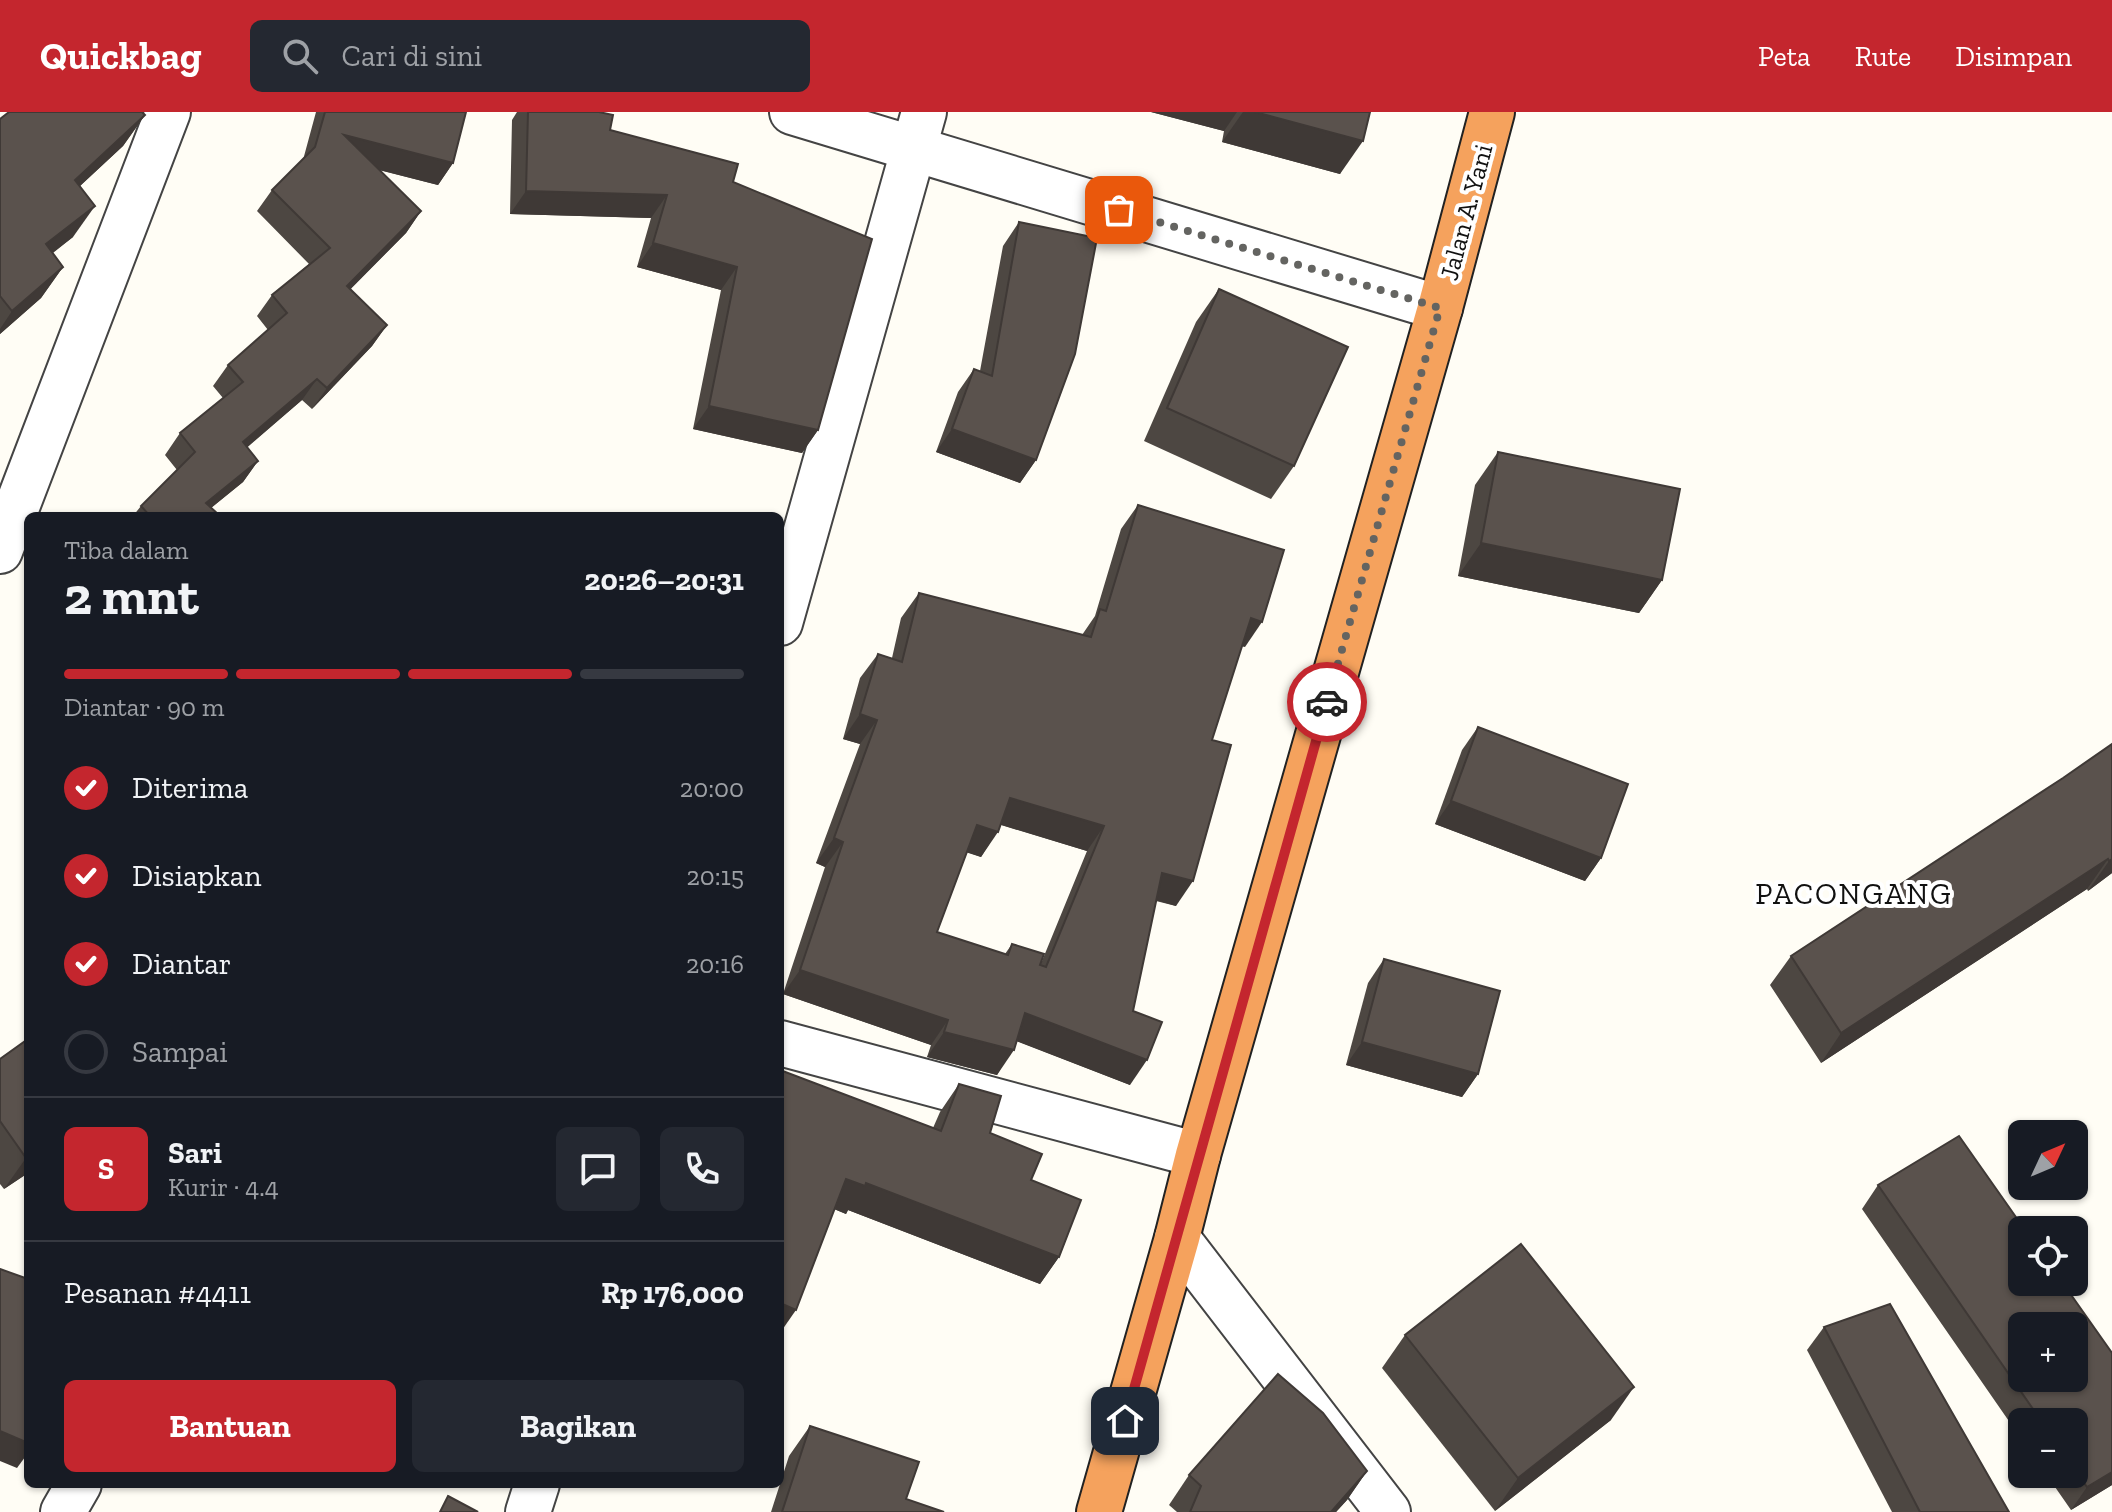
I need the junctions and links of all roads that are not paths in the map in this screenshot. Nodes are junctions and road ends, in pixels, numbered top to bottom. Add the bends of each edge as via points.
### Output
1 (168, 112) edge
2 (792, 112) edge
3 (1492, 112) edge
4 (919, 130) edge
5 (1440, 308) junction
6 (13, 535) edge
7 (784, 609) edge
8 (784, 1044) edge
9 (1198, 1155) junction
10 (1177, 1238) junction
11 (77, 1488) edge
12 (536, 1488) edge
13 (63, 1512) edge
14 (528, 1512) edge
15 (1099, 1512) edge
16 (1388, 1512) edge

1 - 6 street
2 - 4 street
3 - 5 highway, Jalan A. Yani
4 - 5 street
4 - 7 street
5 - 9 highway, Jalan A. Yani
8 - 9 street
9 - 10 highway, Jalan A. Yani
10 - 15 highway, Jalan A. Yani
10 - 16 street
11 - 13 street
12 - 14 street

